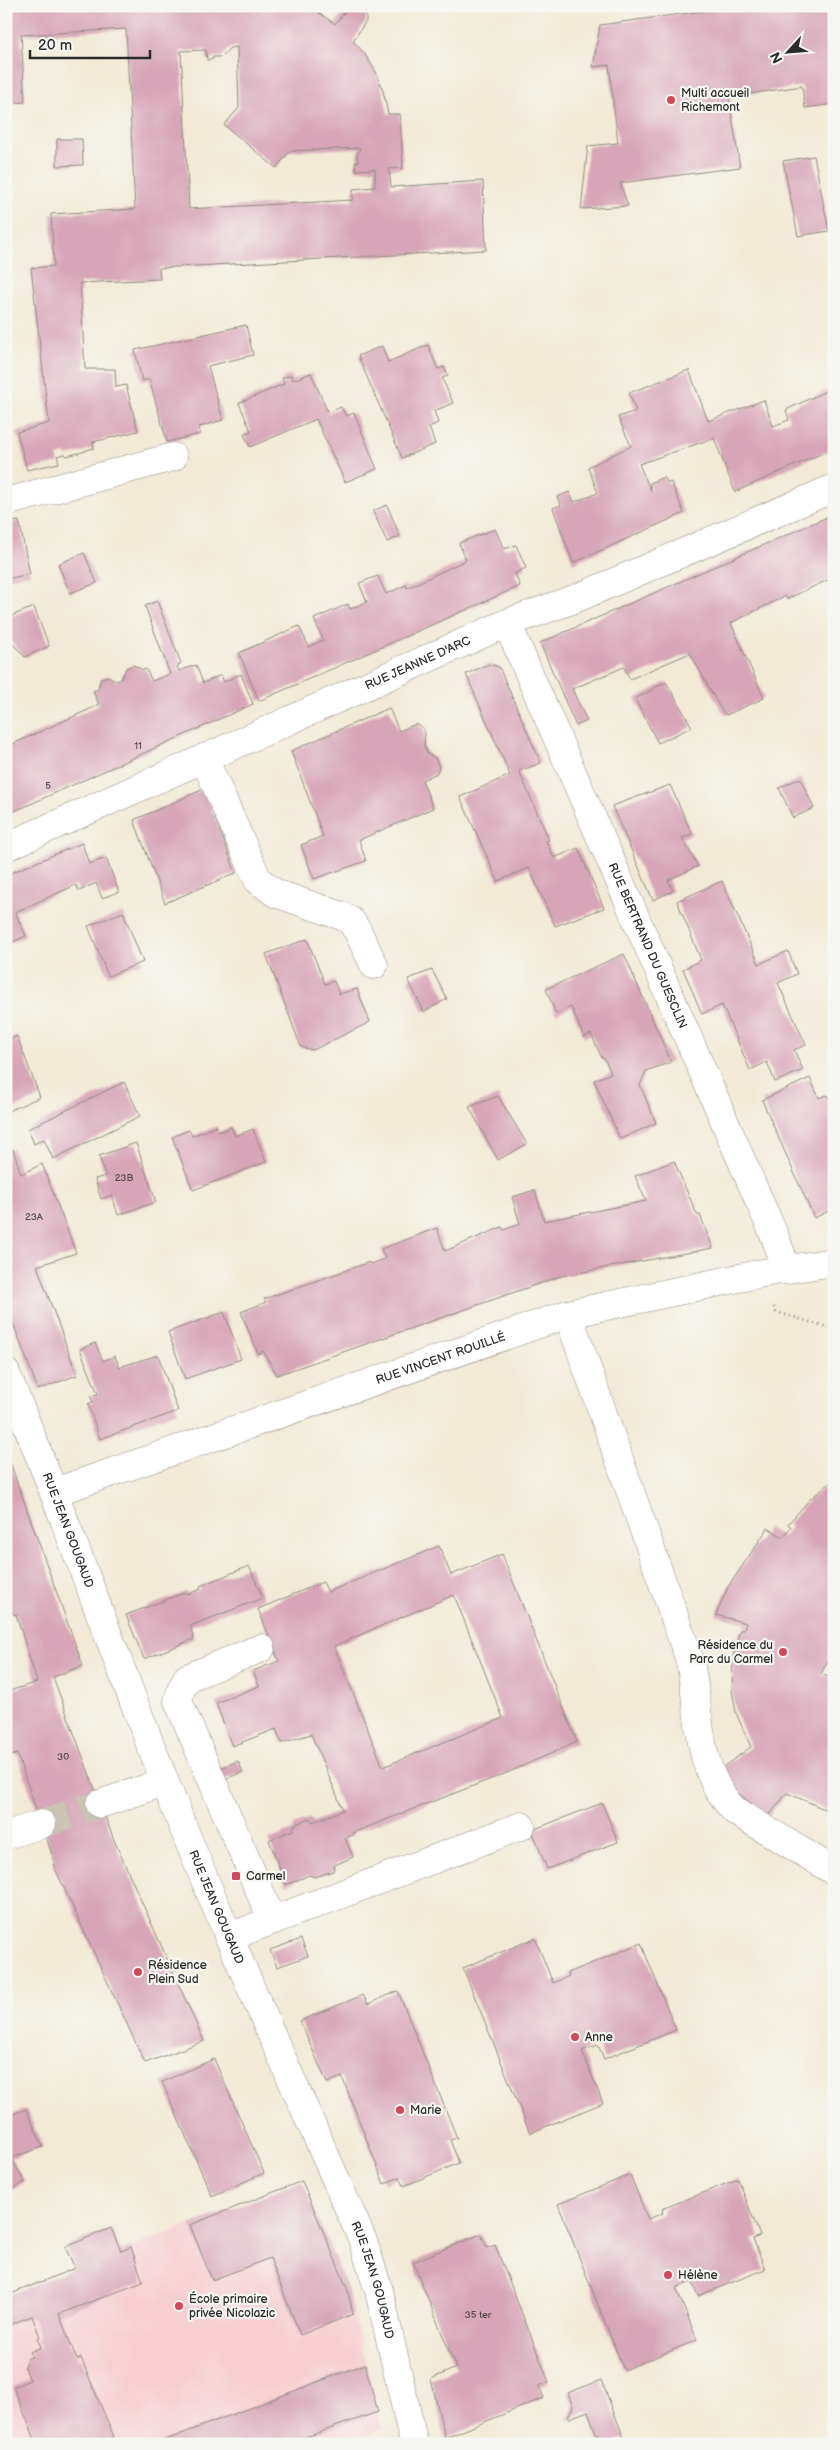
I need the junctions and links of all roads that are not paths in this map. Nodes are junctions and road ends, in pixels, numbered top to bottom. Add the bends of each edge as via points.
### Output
1 (173, 457) dead end
2 (834, 488) edge
3 (6, 502) edge
4 (507, 623) junction
5 (204, 758) junction
6 (6, 847) edge
7 (374, 965) dead end
8 (834, 1262) edge
9 (775, 1271) junction
10 (568, 1314) junction
11 (6, 1373) edge
12 (55, 1492) junction
13 (261, 1648) dead end
14 (165, 1782) junction
15 (100, 1804) tunnel mouth
16 (42, 1824) tunnel mouth
17 (521, 1826) dead end
18 (6, 1835) edge
19 (834, 1871) edge
20 (272, 1920) junction
21 (229, 1937) junction
22 (414, 2444) edge

1 - 3 street
2 - 4 street, RUE JEANNE D'ARC via 577,598
4 - 5 street, RUE JEANNE D'ARC
4 - 9 street, RUE BERTRAND DU GUESCLIN via 775,1237
5 - 6 street, RUE JEANNE D'ARC
5 - 7 street via 258,880 275,893 351,921
8 - 9 street, RUE VINCENT ROUILLÉ
9 - 10 street, RUE VINCENT ROUILLÉ
10 - 12 street, RUE VINCENT ROUILLÉ
10 - 19 street via 688,1658 710,1775 722,1798 735,1811
11 - 12 street, RUE JEAN GOUGAUD
12 - 14 street, RUE JEAN GOUGAUD
13 - 20 street via 187,1678 178,1701
14 - 15 street
14 - 21 street, RUE JEAN GOUGAUD
16 - 18 street
17 - 20 street
20 - 21 street
21 - 22 street, RUE JEAN GOUGAUD via 363,2241 379,2291

